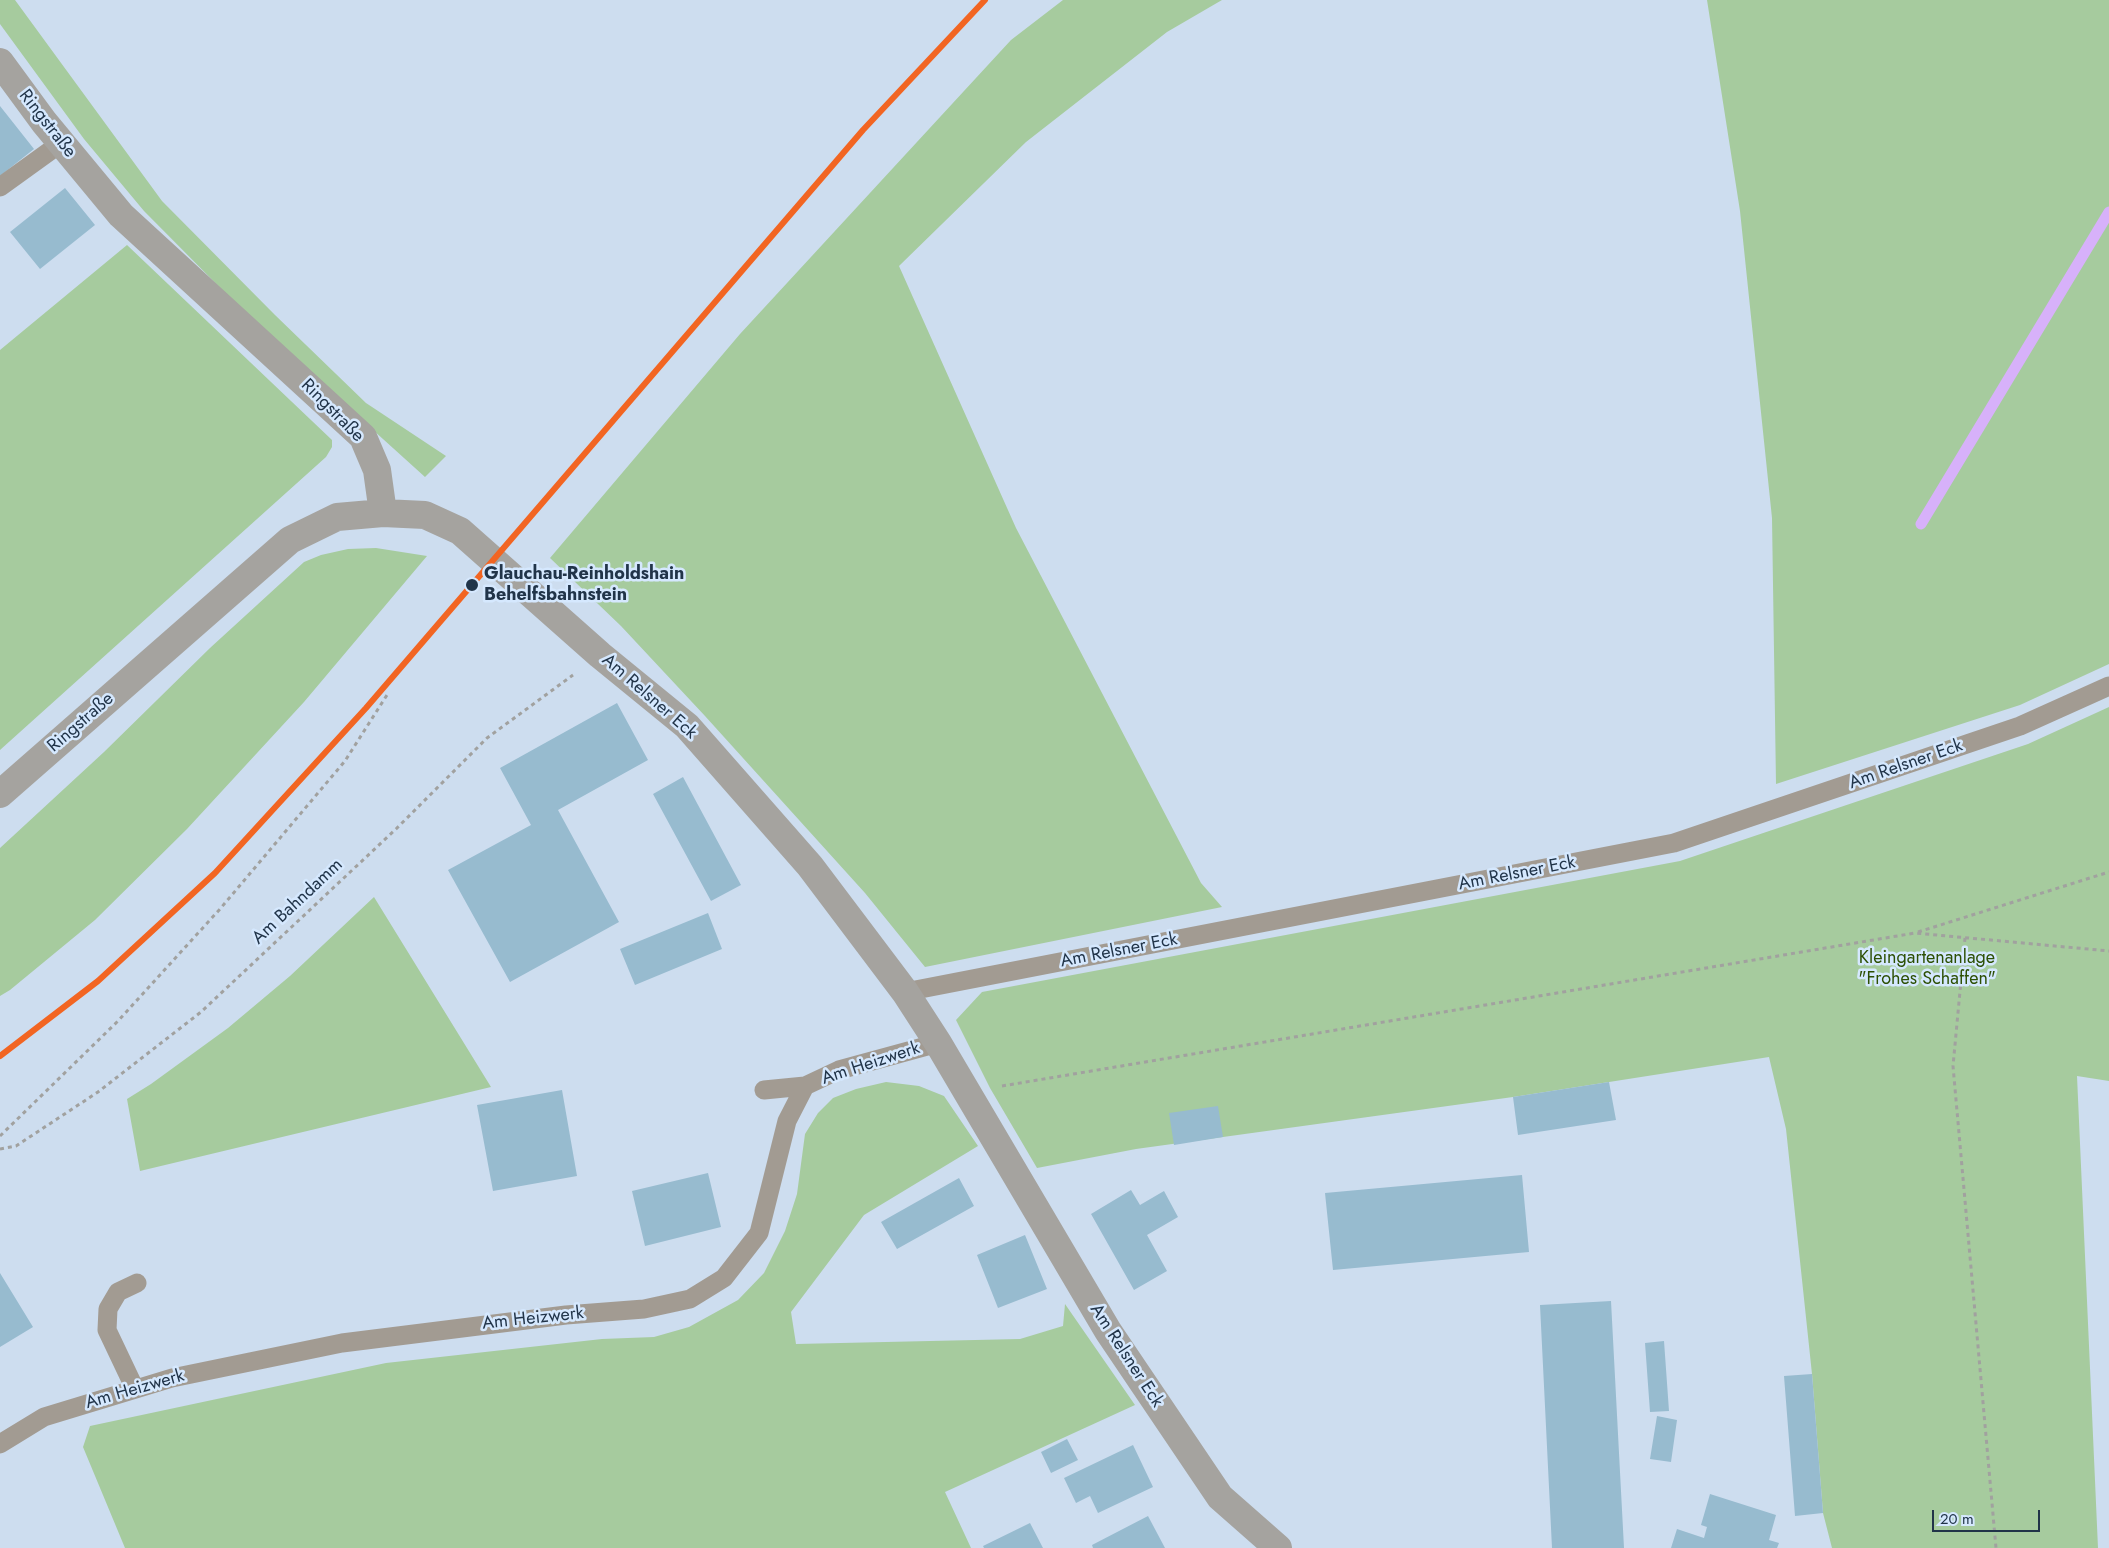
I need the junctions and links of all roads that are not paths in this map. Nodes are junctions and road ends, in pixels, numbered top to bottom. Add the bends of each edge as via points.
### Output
1 (0, 62) edge
2 (61, 143) junction
3 (0, 187) edge
4 (383, 513) junction
5 (2109, 686) edge
6 (0, 794) edge
7 (905, 992) junction
8 (938, 1043) junction
9 (805, 1086) junction
10 (764, 1090) dead end
11 (137, 1283) dead end
12 (135, 1390) junction
13 (0, 1444) edge
14 (1278, 1548) edge

1 - 2 street, Ringstraße
2 - 3 lane
2 - 4 street, Ringstraße via 121,216 363,437 377,470
4 - 6 street, Ringstraße via 338,517 290,540
4 - 7 street, Am Relsner Eck via 425,515 460,531 600,655 688,726 810,866
5 - 7 lane, Am Relsner Eck via 2020,726 1674,843
7 - 8 street, Am Relsner Eck
8 - 9 lane, Am Heizwerk via 839,1070
8 - 14 street, Am Relsner Eck via 1108,1331 1220,1497
9 - 10 lane
9 - 12 lane, Am Heizwerk via 787,1121 759,1233 724,1278 690,1299 644,1309 557,1316 342,1343 172,1378
11 - 12 lane via 118,1292 108,1310 107,1330
12 - 13 lane, Am Heizwerk via 44,1417

